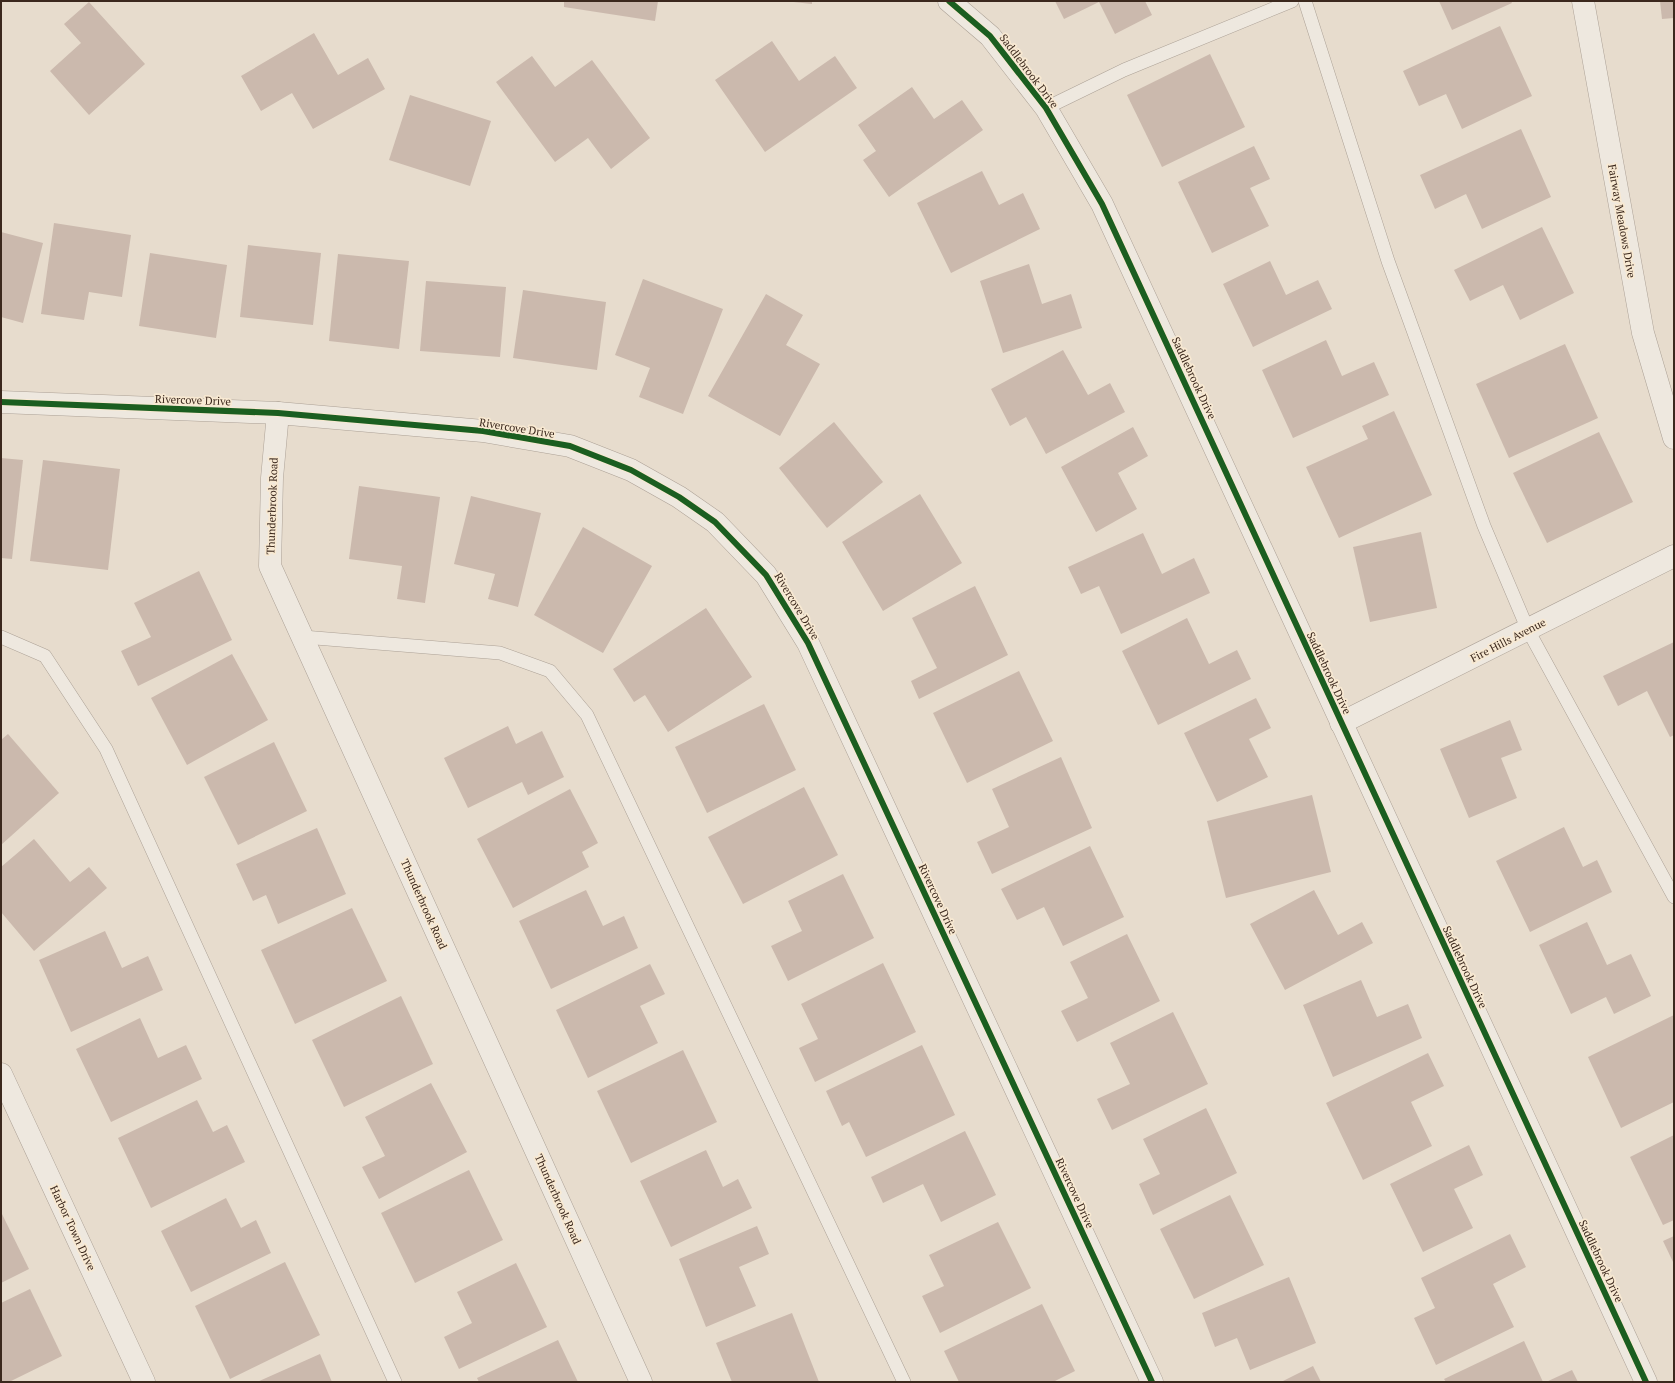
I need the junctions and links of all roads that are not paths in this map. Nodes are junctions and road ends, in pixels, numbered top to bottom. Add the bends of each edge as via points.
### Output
1 (949, 1) edge
2 (1292, 1) edge
3 (1305, 1) edge
4 (1583, 1) edge
5 (1046, 108) junction
6 (1, 402) edge
7 (278, 413) junction
8 (1674, 438) edge
9 (1674, 556) edge
10 (1528, 630) junction
11 (1, 636) edge
12 (303, 637) junction
13 (1341, 724) junction
14 (1674, 897) edge
15 (1, 1074) edge
16 (144, 1382) edge
17 (395, 1382) edge
18 (641, 1382) edge
19 (904, 1382) edge
20 (1152, 1382) edge
21 (1646, 1382) edge

1 - 5 street, Saddlebrook Drive via 990,36
2 - 5 lane via 1124,70
3 - 10 lane via 1388,261 1484,526
4 - 8 street, Fairway Meadows Drive via 1643,333
5 - 13 street, Saddlebrook Drive via 1102,204
6 - 7 street, Rivercove Drive
7 - 12 street, Thunderbrook Road via 272,478 270,566
7 - 20 street, Rivercove Drive via 483,432 570,446 631,470 679,498 715,522 766,575 808,643
9 - 10 street, Fire Hills Avenue
10 - 13 street, Fire Hills Avenue
10 - 14 lane
11 - 17 lane via 45,656 106,750
12 - 18 street, Thunderbrook Road
12 - 19 lane via 500,653 550,671 587,715
13 - 21 street, Saddlebrook Drive
15 - 16 street, Harbor Town Drive

